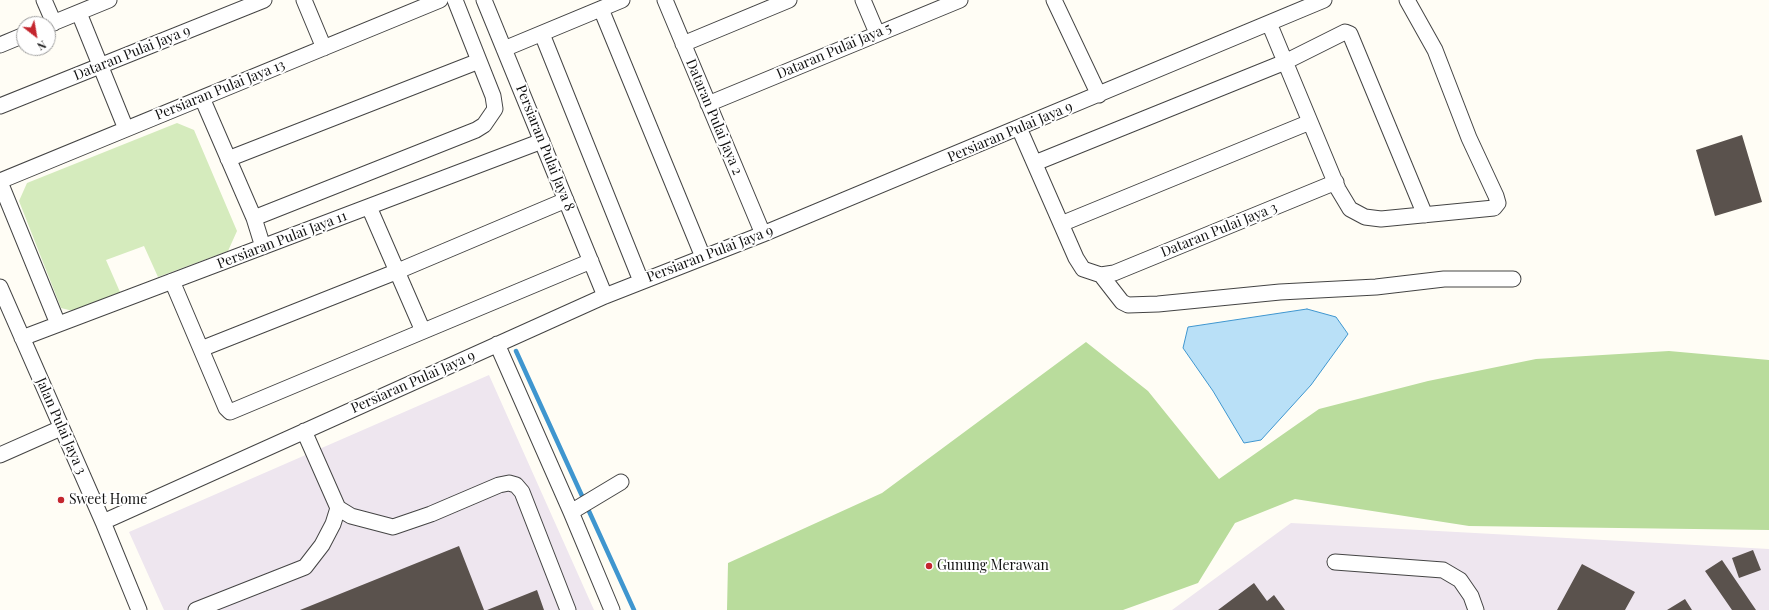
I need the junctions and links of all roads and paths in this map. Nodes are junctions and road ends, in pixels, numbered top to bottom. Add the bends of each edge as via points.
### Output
1 (44, 0) edge
2 (109, 0) edge
3 (264, 0) edge
4 (304, 0) edge
5 (440, 0) edge
6 (455, 0) edge
7 (484, 0) edge
8 (622, 0) edge
9 (665, 0) edge
10 (789, 0) edge
11 (863, 0) edge
12 (960, 0) edge
13 (1054, 0) edge
14 (1324, 0) edge
15 (1407, 0) edge
16 (601, 9) junction
17 (79, 13) junction
18 (49, 16) edge
19 (56, 22) edge
20 (1269, 23) junction
21 (877, 33) junction
22 (542, 34) junction
23 (16, 38) edge
24 (683, 44) junction
25 (0, 45) edge
26 (324, 48) junction
27 (504, 49) junction
28 (478, 61) junction
29 (1285, 62) junction
30 (100, 65) junction
31 (1099, 95) junction
32 (202, 98) junction
33 (708, 104) junction
34 (0, 106) edge
35 (1310, 122) junction
36 (1020, 128) junction
37 (126, 129) junction
38 (542, 141) junction
39 (228, 159) junction
40 (1035, 163) junction
41 (0, 181) edge
42 (1336, 182) junction
43 (566, 200) junction
44 (369, 206) junction
45 (1425, 215) junction
46 (254, 218) junction
47 (1061, 224) junction
48 (763, 234) junction
49 (263, 247) junction
50 (703, 257) junction
51 (591, 261) junction
52 (398, 271) junction
53 (1101, 275) junction
54 (1513, 279) dead end
55 (172, 281) junction
56 (641, 281) junction
57 (0, 288) edge
58 (605, 296) junction
59 (6, 319) edge
60 (58, 324) junction
61 (424, 331) junction
62 (22, 338) junction
63 (497, 344) junction
64 (201, 348) junction
65 (62, 428) junction
66 (304, 431) junction
67 (0, 454) edge
68 (620, 482) dead end
69 (338, 508) junction
70 (571, 512) junction
71 (103, 522) junction
72 (1334, 562) dead end
73 (139, 610) edge
74 (196, 610) edge
75 (568, 610) edge
76 (612, 610) edge
77 (1476, 610) edge

1 - 18 street
2 - 17 street
3 - 30 street, Dataran Pulai Jaya 9
4 - 26 street
5 - 26 street, Persiaran Pulai Jaya 13
6 - 28 street
7 - 27 street, Persiaran Pulai Jaya 8
8 - 16 street
9 - 24 street, Dataran Pulai Jaya 2
10 - 24 street
11 - 21 street
12 - 21 street, Dataran Pulai Jaya 5
13 - 31 street
14 - 20 street, Persiaran Pulai Jaya 9
15 - 45 street via 1435,50 1469,138 1498,203 1494,208
16 - 22 street
16 - 50 street
17 - 19 street
17 - 30 street
20 - 29 street
20 - 31 street, Persiaran Pulai Jaya 9
21 - 33 street, Dataran Pulai Jaya 5
22 - 27 street
22 - 56 street
23 - 25 street
24 - 33 street, Dataran Pulai Jaya 2
26 - 32 street, Persiaran Pulai Jaya 13
27 - 38 street, Persiaran Pulai Jaya 8
28 - 39 street
28 - 46 street via 493,96 495,109 484,125
29 - 35 street
29 - 40 street
29 - 45 street via 1339,33 1348,32
30 - 34 street, Dataran Pulai Jaya 9
30 - 37 street
31 - 36 street, Persiaran Pulai Jaya 9
32 - 37 street, Persiaran Pulai Jaya 13
32 - 39 street
33 - 48 street, Dataran Pulai Jaya 2
35 - 42 street
35 - 47 street
36 - 40 street
36 - 48 street, Persiaran Pulai Jaya 9
37 - 41 street, Persiaran Pulai Jaya 13
38 - 43 street, Persiaran Pulai Jaya 8
38 - 44 street, Persiaran Pulai Jaya 11
39 - 46 street
40 - 47 street
41 - 60 street
42 - 45 street via 1350,209 1365,217 1381,219
42 - 53 street, Dataran Pulai Jaya 3 via 1114,273
43 - 51 street, Persiaran Pulai Jaya 8
43 - 52 street
44 - 49 street, Persiaran Pulai Jaya 11
44 - 52 street
46 - 49 street
47 - 53 street via 1083,269
48 - 50 street, Persiaran Pulai Jaya 9
49 - 55 street, Persiaran Pulai Jaya 11
50 - 56 street, Persiaran Pulai Jaya 9
51 - 58 street, Persiaran Pulai Jaya 8
51 - 61 street
52 - 61 street
52 - 64 street
53 - 54 street via 1122,302 1128,304 1158,304 1280,292 1376,287 1444,279
55 - 60 street, Persiaran Pulai Jaya 11
55 - 64 street
56 - 58 street, Persiaran Pulai Jaya 9
57 - 59 street, Jalan Pulai Jaya 3
58 - 63 street, Persiaran Pulai Jaya 9
59 - 62 street, Jalan Pulai Jaya 3
60 - 62 street, Persiaran Pulai Jaya 11
61 - 64 street via 230,412
62 - 65 street, Jalan Pulai Jaya 3
63 - 66 street, Persiaran Pulai Jaya 9
63 - 70 street
65 - 67 street
65 - 71 street, Jalan Pulai Jaya 3
66 - 69 street
66 - 71 street, Persiaran Pulai Jaya 9
68 - 70 street
69 - 74 street via 322,545 305,567
69 - 75 street via 351,516 393,528 499,485 516,485 522,492
70 - 76 street
71 - 73 street, Jalan Pulai Jaya 3
72 - 77 street via 1443,570 1460,580 1471,596

